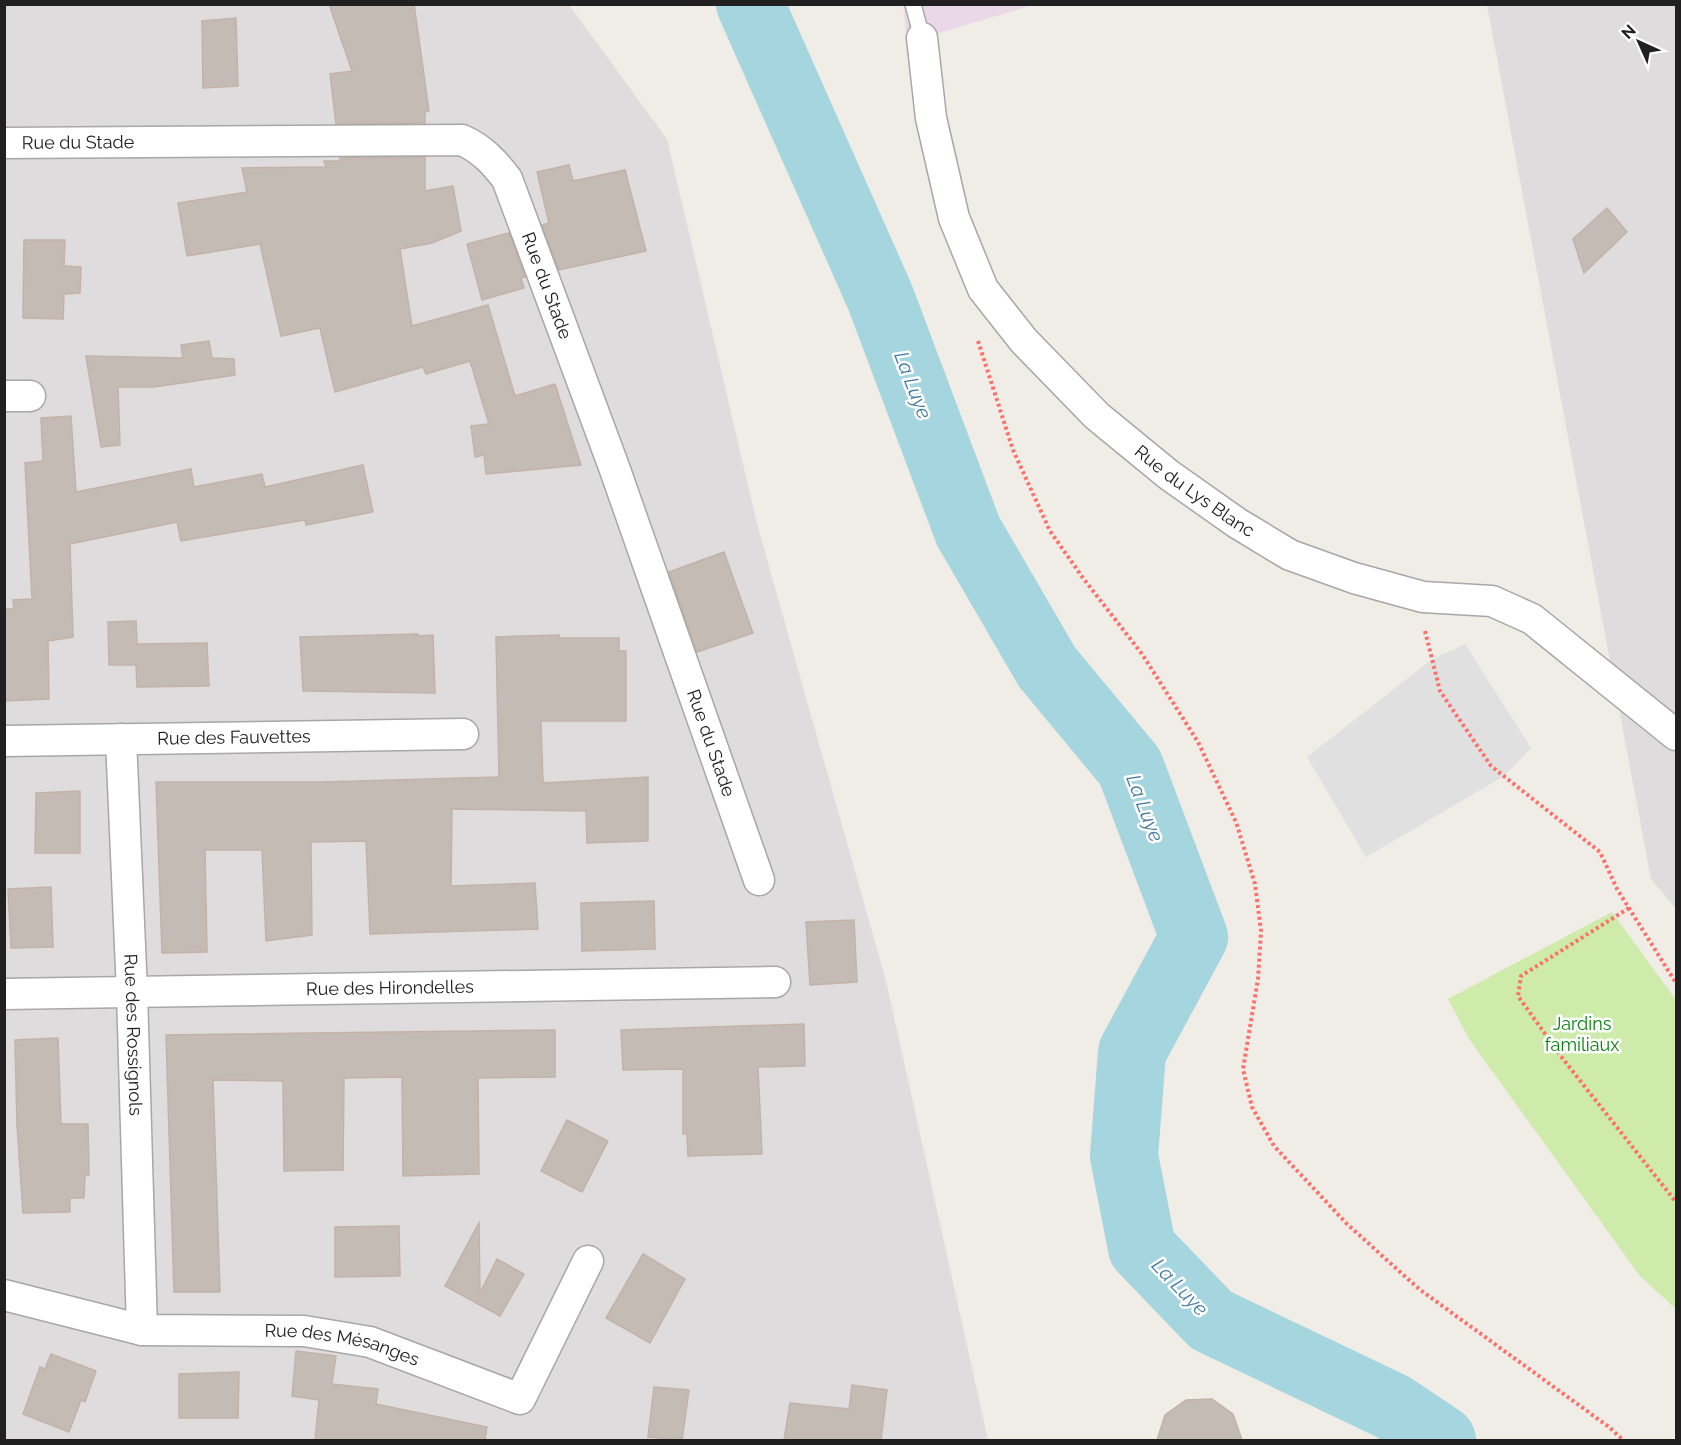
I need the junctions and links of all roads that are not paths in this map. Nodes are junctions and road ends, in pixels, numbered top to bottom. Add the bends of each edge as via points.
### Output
1 (913, 4) edge
2 (922, 38) joint
3 (4, 143) edge
4 (463, 734) dead end
5 (1677, 735) edge
6 (121, 739) junction
7 (4, 741) edge
8 (759, 880) dead end
9 (775, 982) dead end
10 (132, 992) junction
11 (4, 994) edge
12 (588, 1261) dead end
13 (4, 1295) edge
14 (142, 1330) junction

1 - 2 lane
2 - 5 street, Rue du Lys Blanc via 931,118 954,219 982,289 1024,341 1097,416 1169,475 1290,555 1423,597 1492,601 1532,619
3 - 8 street, Rue du Stade via 462,140 491,159 507,179 516,201
4 - 6 street, Rue des Fauvettes
6 - 7 street, Rue des Fauvettes
6 - 10 street, Rue des Rossignols
9 - 10 street, Rue des Hirondelles
10 - 11 street, Rue des Hirondelles
10 - 14 street, Rue des Rossignols
12 - 14 street, Rue des Mésanges via 520,1399 370,1342 304,1331
13 - 14 street, Rue des Mésanges

